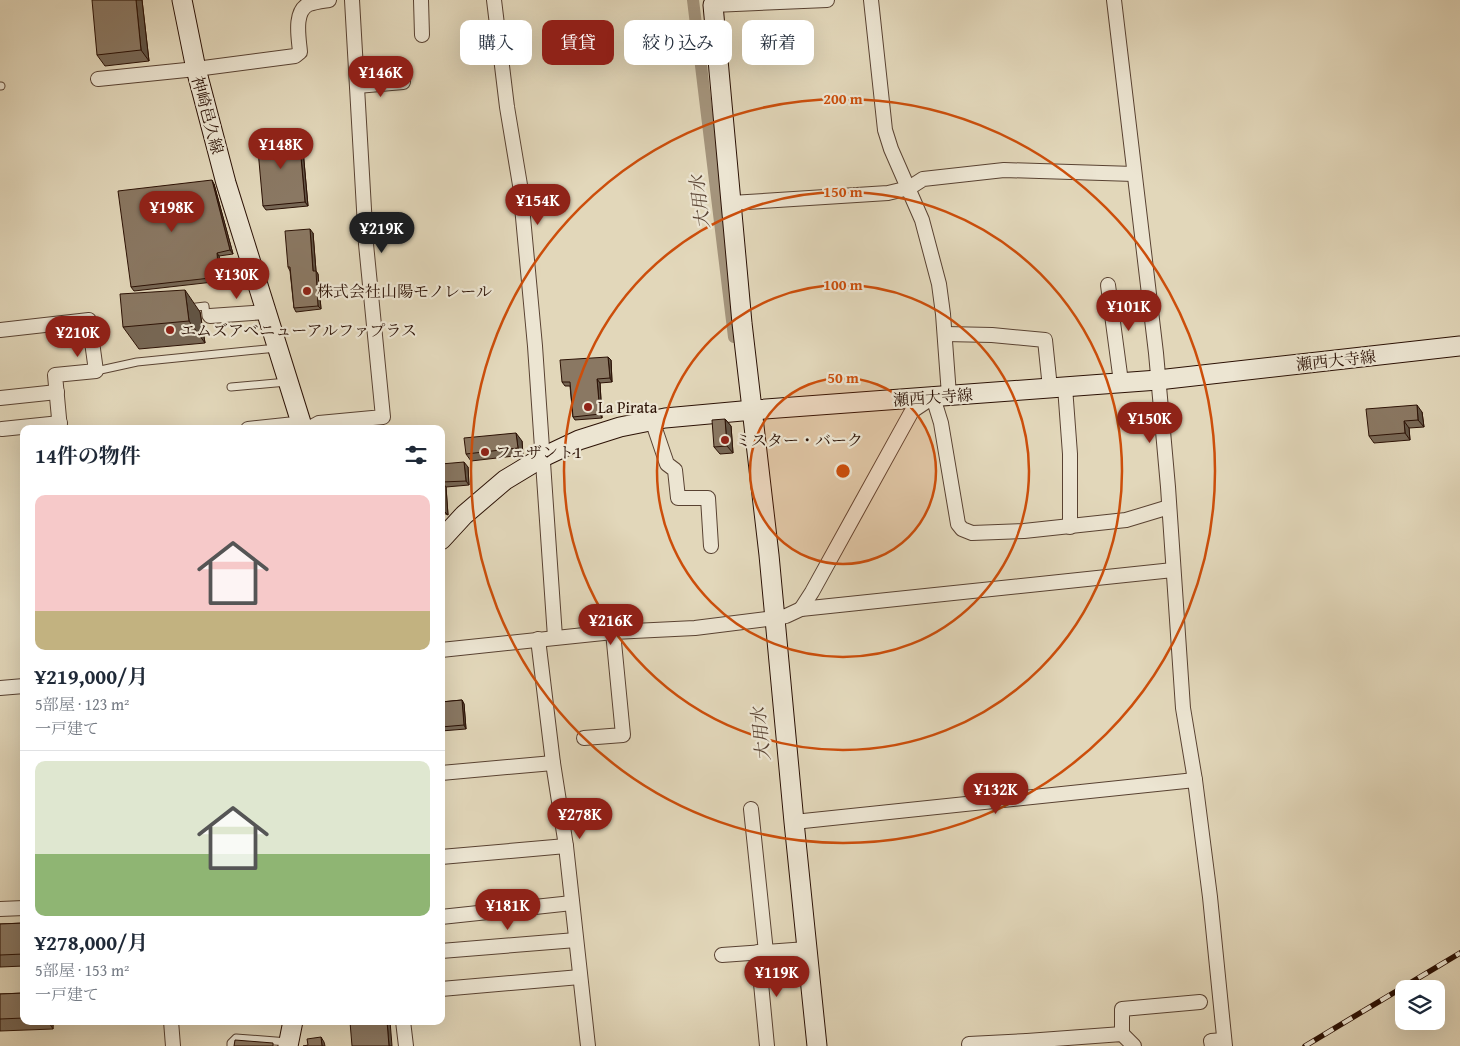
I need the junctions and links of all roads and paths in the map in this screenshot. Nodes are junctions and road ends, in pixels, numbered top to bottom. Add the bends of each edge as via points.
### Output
1 (182, 0) edge
2 (329, 0) edge
3 (352, 0) edge
4 (421, 0) edge
5 (494, 0) edge
6 (827, 0) edge
7 (871, 0) edge
8 (1114, 0) edge
9 (307, 2) edge
10 (712, 3) edge
11 (422, 36) dead end
12 (196, 69) junction
13 (98, 79) dead end
14 (403, 82) dead end
15 (358, 86) junction
16 (1134, 174) junction
17 (909, 188) junction
18 (731, 203) junction
19 (1108, 285) dead end
20 (175, 309) edge
21 (266, 312) junction
22 (210, 316) joint
23 (0, 330) edge
24 (944, 334) junction
25 (1460, 346) edge
26 (277, 348) junction
27 (96, 371) junction
28 (1158, 380) junction
29 (288, 382) junction
30 (1121, 382) junction
31 (231, 387) dead end
32 (1058, 387) junction
33 (57, 392) junction
34 (941, 396) junction
35 (0, 398) edge
36 (753, 410) junction
37 (652, 420) junction
38 (60, 425) edge
39 (301, 425) edge
40 (315, 425) edge
41 (20, 429) edge
42 (2, 430) dead end
43 (542, 457) junction
44 (1169, 507) junction
45 (1070, 526) junction
46 (445, 535) edge
47 (711, 546) dead end
48 (1173, 570) junction
49 (802, 609) junction
50 (766, 619) junction
51 (613, 632) junction
52 (555, 637) junction
53 (538, 639) junction
54 (445, 650) edge
55 (20, 686) edge
56 (0, 688) edge
57 (584, 738) dead end
58 (553, 763) junction
59 (445, 773) edge
60 (1195, 780) junction
61 (752, 809) dead end
62 (794, 822) junction
63 (566, 846) junction
64 (445, 857) edge
65 (572, 903) junction
66 (20, 908) edge
67 (0, 909) edge
68 (445, 917) edge
69 (576, 940) junction
70 (804, 949) junction
71 (445, 951) edge
72 (762, 952) junction
73 (722, 955) dead end
74 (580, 977) junction
75 (445, 989) edge
76 (1200, 1002) dead end
77 (171, 1025) edge
78 (292, 1025) edge
79 (403, 1025) edge
80 (1122, 1034) junction
81 (1028, 1043) edge
82 (289, 1044) edge
83 (969, 1044) dead end
84 (1220, 1044) edge
85 (173, 1046) edge
86 (231, 1046) edge
87 (406, 1046) edge
88 (588, 1046) edge
89 (767, 1046) edge
90 (817, 1046) edge
91 (1134, 1046) edge

1 - 12 main road, 神崎邑久線
2 - 9 street
3 - 15 street
4 - 11 street
5 - 43 street via 520,185
6 - 10 street
7 - 17 street via 885,130 890,149
8 - 16 street
9 - 12 street via 299,20 300,52 295,56
10 - 18 main road
12 - 13 street
12 - 21 main road, 神崎邑久線
14 - 15 street
15 - 40 street via 366,244 383,417
16 - 17 street via 1004,170 923,179
16 - 28 street
17 - 18 street via 888,193
17 - 24 street via 922,220 939,284
18 - 36 main road
19 - 30 street
20 - 22 lane via 205,306 206,316
21 - 22 street
21 - 26 main road, 神崎邑久線
23 - 27 street via 90,320
24 - 32 street via 992,334 1045,340
24 - 34 street
25 - 28 main road, 瀬西大寺線
26 - 27 lane via 137,362
26 - 29 main road, 神崎邑久線
27 - 33 street via 55,375
28 - 30 main road, 瀬西大寺線
28 - 44 street
29 - 31 lane
29 - 39 main road, 神崎邑久線
30 - 32 main road, 瀬西大寺線
32 - 34 main road, 瀬西大寺線
32 - 45 street via 1070,454
33 - 35 street
33 - 38 street
34 - 36 main road, 瀬西大寺線
34 - 45 street via 940,423 958,524 962,529 972,533
34 - 49 street via 912,411
36 - 37 main road, 瀬西大寺線
36 - 50 main road
37 - 43 main road, 瀬西大寺線 via 579,440
37 - 47 street via 667,464 675,470 678,498 708,498
41 - 42 street
43 - 46 main road, 瀬西大寺線 via 506,480 464,514
43 - 52 street
44 - 45 street via 1126,520
44 - 48 street
48 - 49 street
48 - 60 street via 1183,708
49 - 50 street
50 - 51 street via 683,629
50 - 62 main road
51 - 52 street
51 - 57 street via 623,735
52 - 53 street
53 - 54 street
53 - 58 street
55 - 56 street
58 - 59 street
58 - 63 street
60 - 62 street
60 - 84 street via 1210,897
61 - 72 street
62 - 70 main road
63 - 64 street
63 - 65 street
65 - 68 street
65 - 69 street
66 - 67 street
69 - 71 street
69 - 74 street
70 - 72 street
70 - 90 main road
72 - 73 street
72 - 89 street
74 - 75 street
74 - 88 street
76 - 80 street via 1122,1009
77 - 85 street
78 - 82 main road
79 - 87 street
80 - 81 street
80 - 91 street
81 - 83 street
82 - 86 lane via 236,1038

